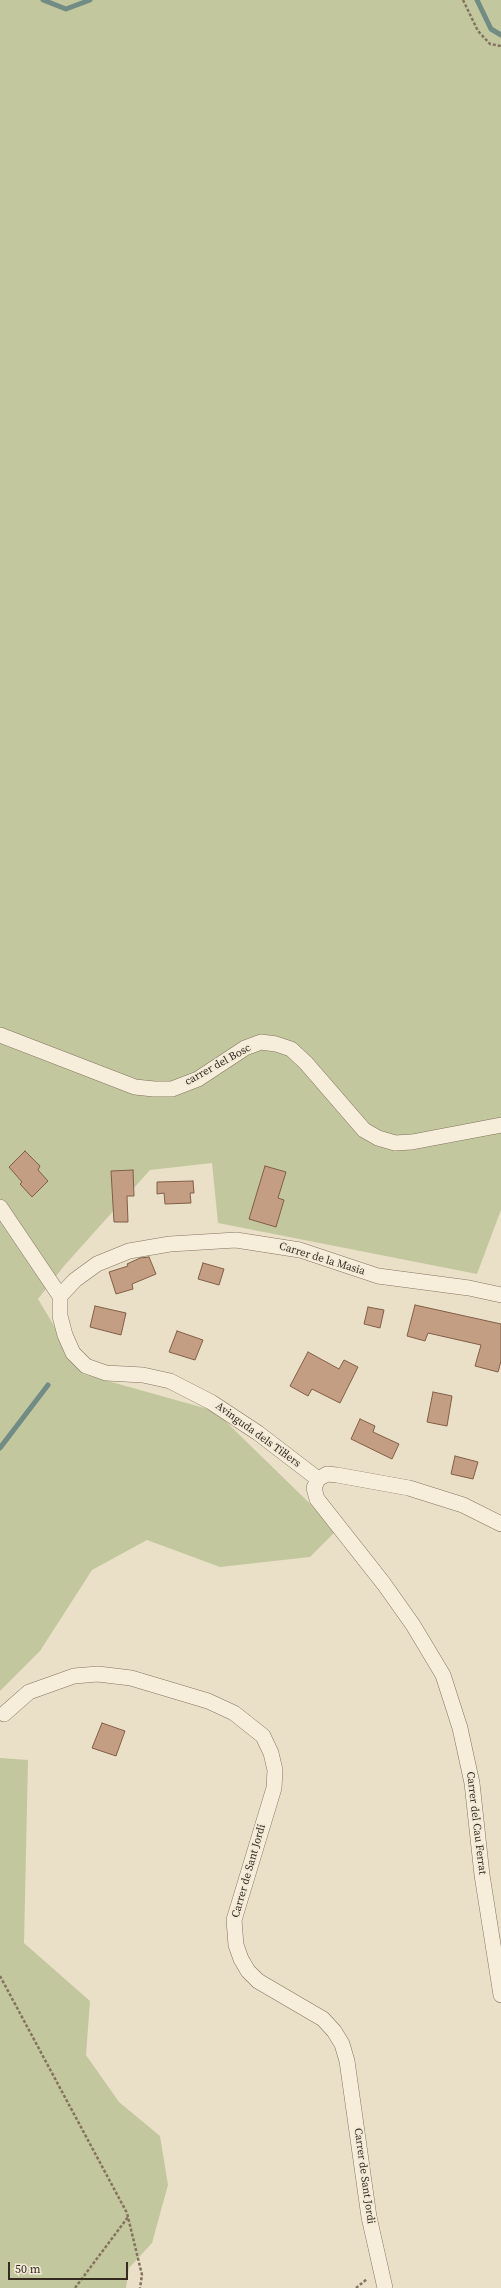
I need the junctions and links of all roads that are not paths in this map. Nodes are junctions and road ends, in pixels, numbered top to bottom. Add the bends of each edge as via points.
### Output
1 (0, 1035) edge
2 (501, 1125) edge
3 (0, 1207) edge
4 (501, 1295) edge
5 (60, 1296) junction
6 (318, 1479) junction
7 (501, 1524) edge
8 (4, 1714) dead end
9 (501, 1995) edge
10 (385, 2288) edge

1 - 2 street, carrer del Bosc via 135,1087 154,1089 172,1089 198,1079 245,1048 261,1042 276,1044 291,1050 306,1063 364,1130 378,1138 395,1143 412,1142
3 - 5 street
4 - 5 street, Carrer de la Masia via 469,1288 378,1276 300,1250 236,1240 170,1244 129,1251 97,1264 75,1280
5 - 6 street, Avinguda dels Til·lers via 60,1316 65,1335 73,1353 86,1366 106,1373 142,1375 170,1381 211,1402 258,1433
6 - 7 street via 327,1474 409,1488 463,1505
6 - 9 street, Carrer del Cau Ferrat via 314,1488 317,1499 384,1584 413,1625 443,1675 460,1728 472,1783 482,1875
8 - 10 street, Carrer de Sant Jordi via 29,1692 74,1676 98,1674 131,1678 208,1701 234,1712 263,1736 275,1770 274,1788 234,1920 236,1945 248,1971 258,1981 323,2020 342,2044 352,2092 369,2217

